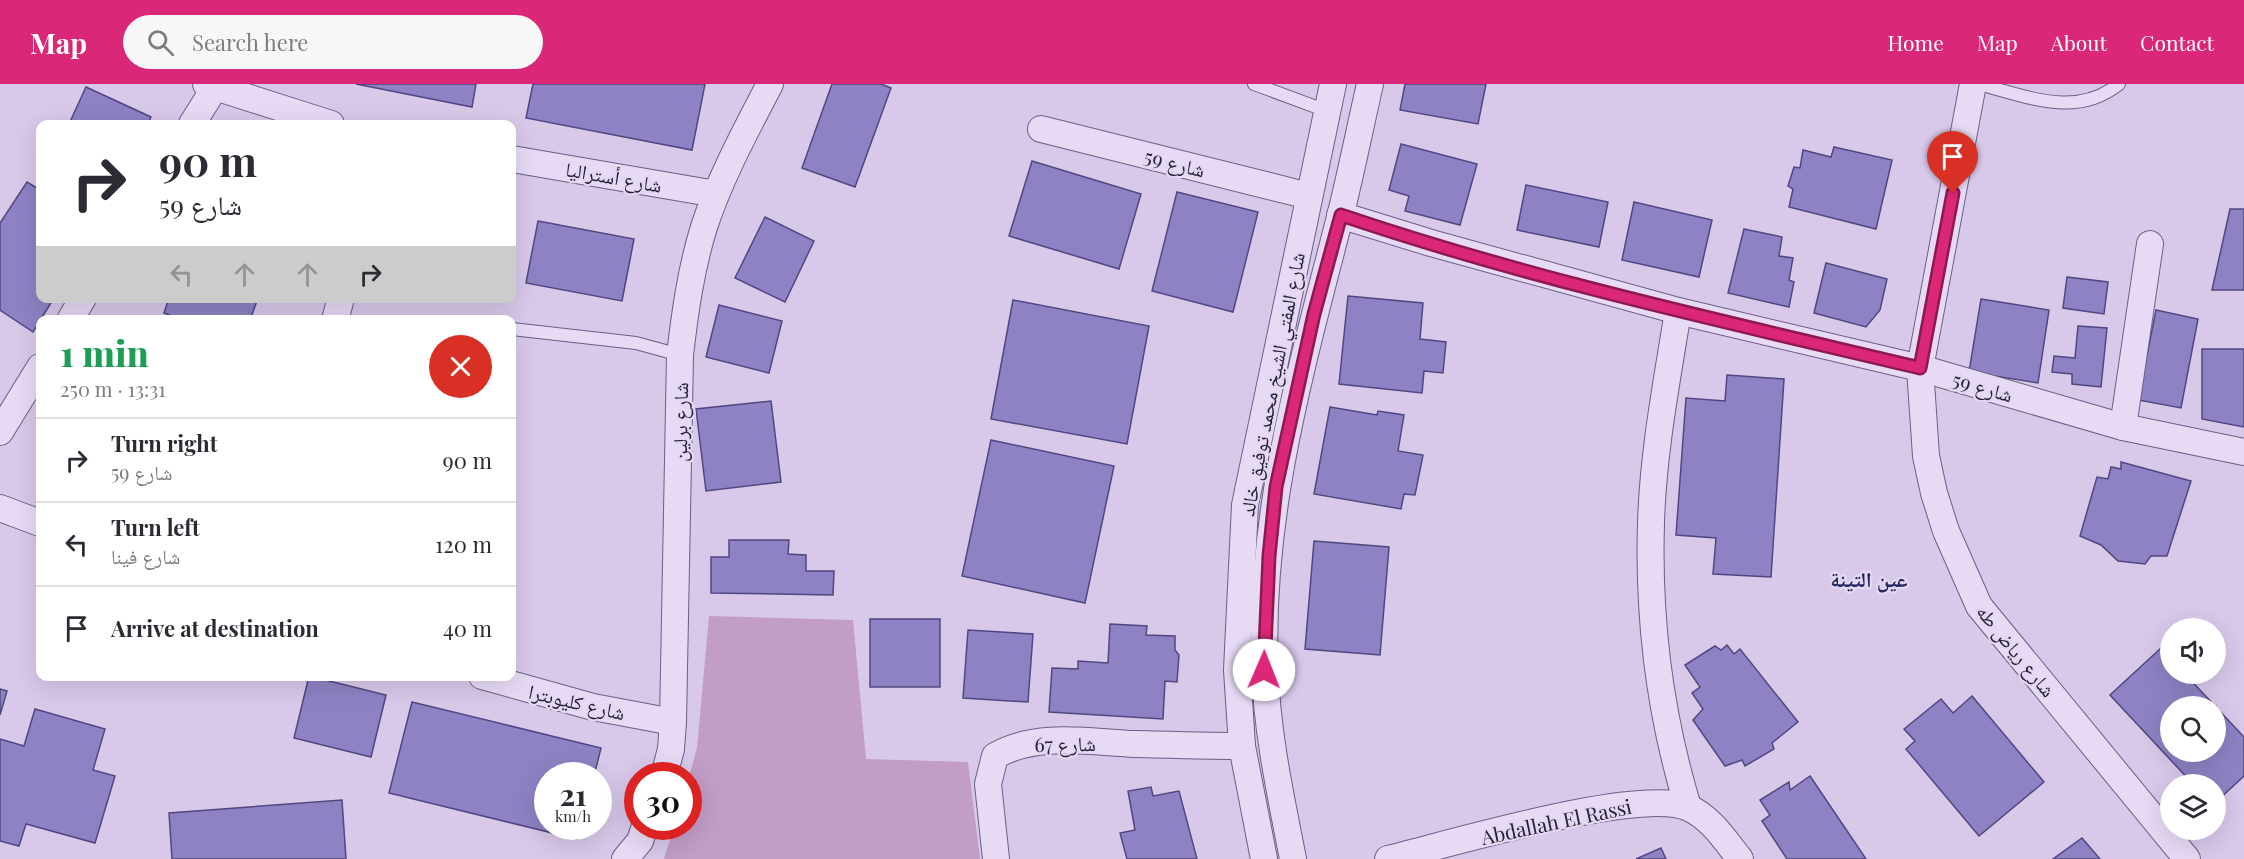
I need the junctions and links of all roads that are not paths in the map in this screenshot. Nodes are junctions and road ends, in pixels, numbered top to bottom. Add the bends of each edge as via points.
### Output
1 (770, 84) edge
2 (1254, 84) edge
3 (1334, 84) edge
4 (1370, 84) edge
5 (1975, 84) edge
6 (2119, 84) edge
7 (212, 86) edge
8 (1327, 111) junction
9 (194, 120) edge
10 (318, 120) edge
11 (1041, 129) dead end
12 (516, 160) edge
13 (716, 194) junction
14 (1309, 196) junction
15 (1341, 215) junction
16 (2150, 244) dead end
17 (1678, 311) junction
18 (516, 329) edge
19 (680, 355) junction
20 (1920, 368) junction
21 (36, 374) edge
22 (2123, 427) junction
23 (0, 432) edge
24 (2244, 452) edge
25 (0, 508) edge
26 (36, 522) edge
27 (500, 681) edge
28 (673, 722) junction
29 (1242, 746) junction
30 (668, 762) edge
31 (1688, 807) junction
32 (996, 859) edge
33 (1264, 859) edge
34 (1293, 859) edge
35 (1388, 859) edge
36 (1740, 859) edge
37 (2187, 859) edge

1 - 13 street, شارع برلين
2 - 8 lane
3 - 8 street, شارع المفتي الشيخ محمد توفيق خالد
4 - 15 street, شارع المفتي الشيخ محمد توفيق خالد
5 - 6 lane via 2060,104 2091,101
5 - 20 street, شارع رياض طه
7 - 9 street
7 - 10 street
8 - 14 street, شارع المفتي الشيخ محمد توفيق خالد
11 - 14 street, شارع 59
12 - 13 street, شارع أستراليا
13 - 19 street, شارع برلين via 695,262
14 - 29 street, شارع المفتي الشيخ محمد توفيق خالد via 1245,505 1238,615
15 - 17 street, شارع 59
15 - 34 street, شارع المفتي الشيخ محمد توفيق خالد via 1314,314 1272,510 1264,670
16 - 22 street
17 - 20 street, شارع 59
17 - 31 street via 1658,437 1651,523 1651,614 1675,766
18 - 19 lane via 636,343
19 - 28 street, شارع برلين
20 - 22 street, شارع 59
20 - 37 street, شارع رياض طه via 1926,456 1935,493 1946,531 1979,606
21 - 23 street
22 - 24 street, شارع 59
25 - 26 street
27 - 28 street, شارع كليوبترا via 593,707
28 - 30 street, شارع برلين
29 - 32 street, شارع 67 via 1065,741 1011,747 995,756 988,784
29 - 33 street, شارع المفتي الشيخ محمد توفيق خالد
31 - 35 street, Abdallah El Rassi via 1657,803 1614,806
31 - 36 street, Abdallah El Rassi via 1713,825

